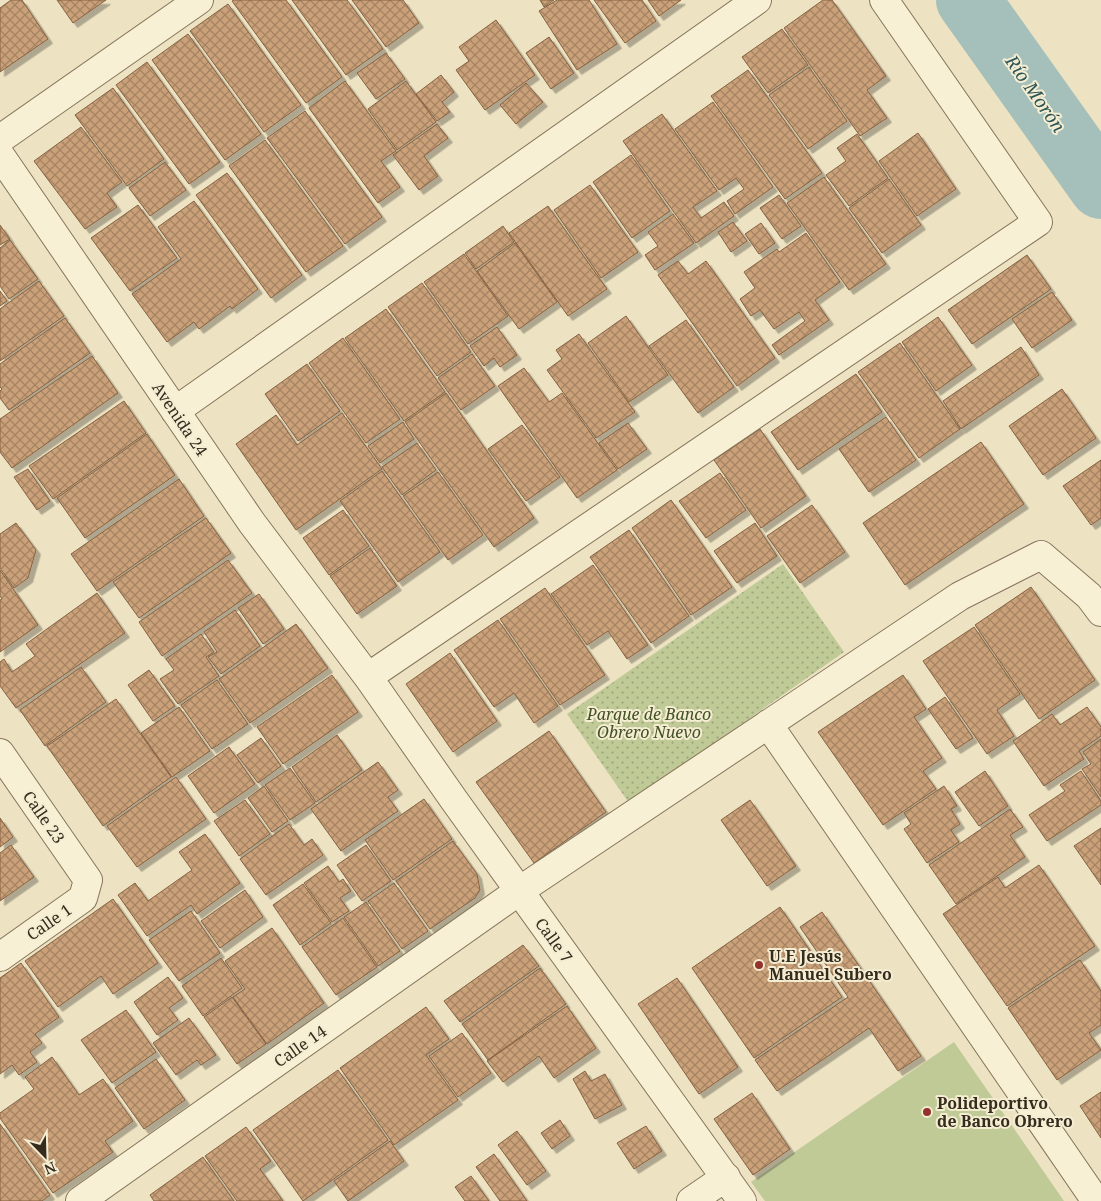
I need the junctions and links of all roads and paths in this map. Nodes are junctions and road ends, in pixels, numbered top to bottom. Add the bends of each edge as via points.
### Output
1 (199, 0) edge
2 (757, 0) edge
3 (884, 0) edge
4 (0, 139) edge
5 (0, 155) edge
6 (175, 411) junction
7 (1101, 612) edge
8 (368, 677) junction
9 (768, 724) junction
10 (0, 753) edge
11 (88, 880) joint
12 (519, 891) junction
13 (0, 956) edge
14 (726, 1177) junction
15 (80, 1201) edge
16 (691, 1201) edge
17 (742, 1201) edge
18 (1096, 1201) edge

1 - 4 street
2 - 6 street
3 - 8 street via 1038,222
5 - 6 street, Avenida 24
6 - 8 street, Avenida 24 via 252,523
7 - 9 street, Calle 14 via 1089,596 1041,556 960,596
8 - 12 street, Calle 7
9 - 12 street, Calle 14
9 - 18 street
10 - 11 street, Calle 23
11 - 13 street, Calle 1 via 83,898
12 - 14 street, Calle 7
12 - 15 street, Calle 14
14 - 16 street
14 - 17 street, Calle 7

